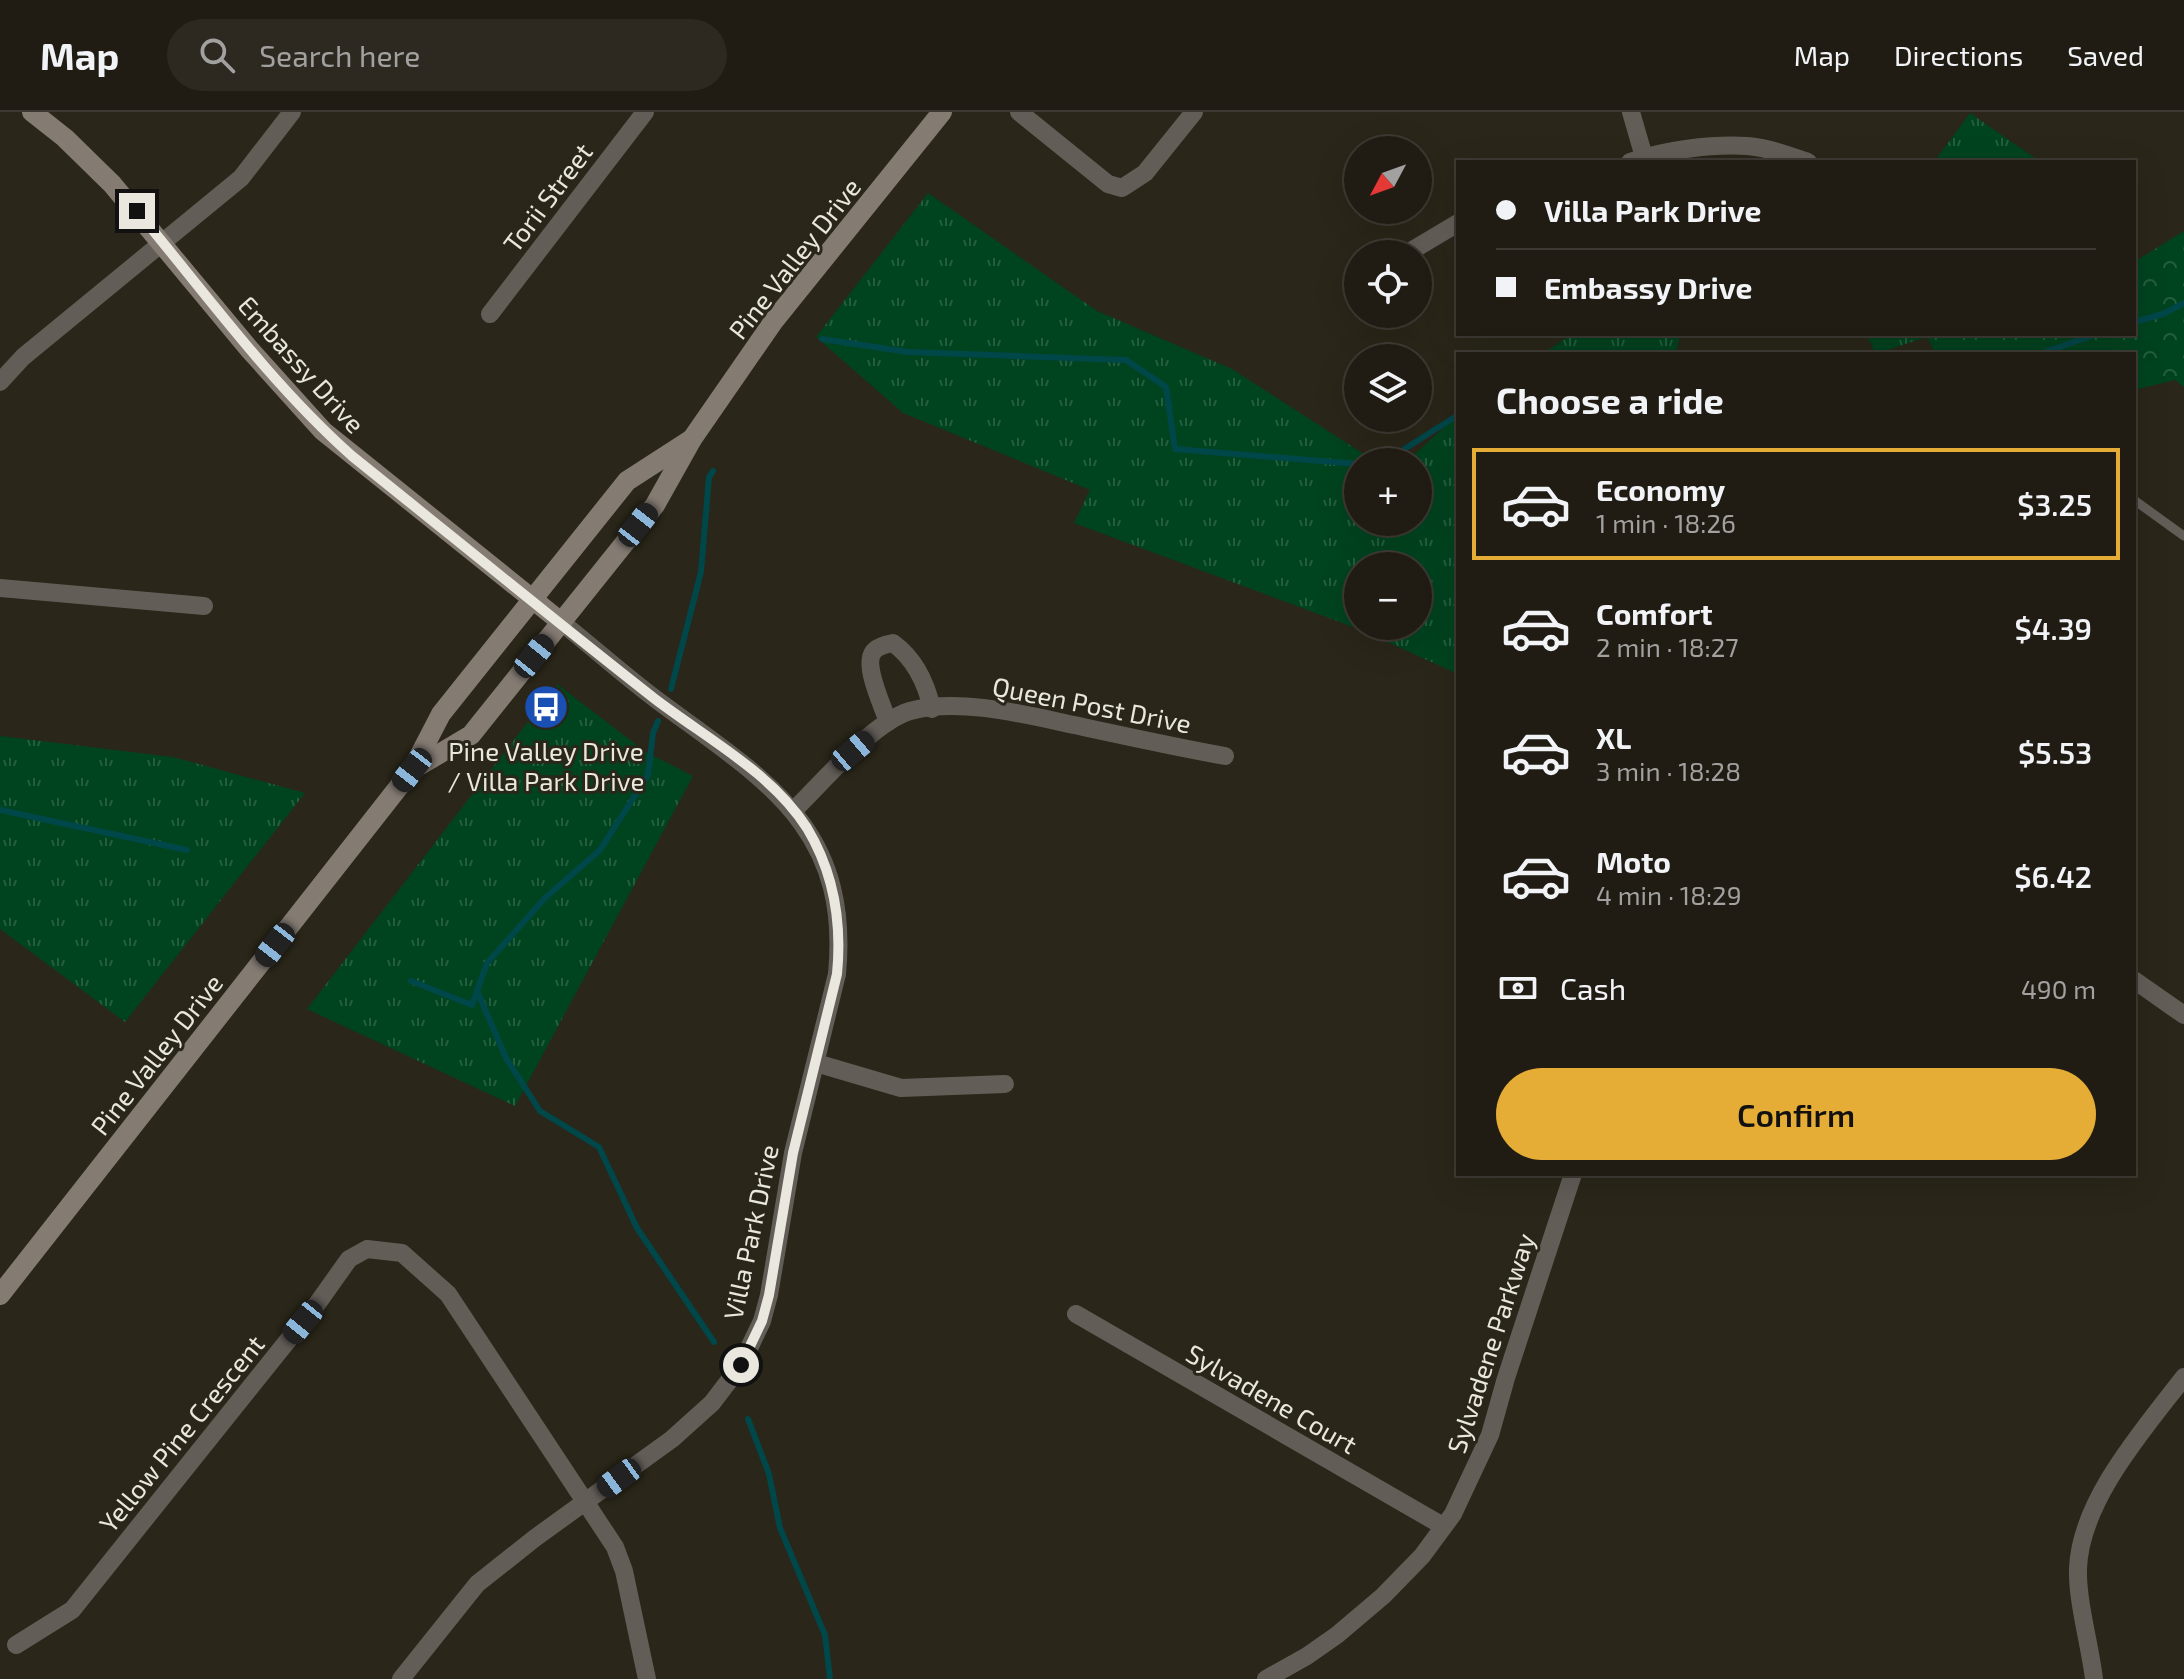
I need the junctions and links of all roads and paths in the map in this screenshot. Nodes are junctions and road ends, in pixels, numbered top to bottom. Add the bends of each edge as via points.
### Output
1 (32, 112) edge
2 (292, 112) edge
3 (645, 112) edge
4 (942, 112) edge
5 (1019, 112) edge
6 (1194, 112) edge
7 (1631, 112) edge
8 (1637, 160) edge
9 (1801, 160) edge
10 (1456, 224) edge
11 (1429, 240) edge
12 (163, 243) junction
13 (490, 314) dead end
14 (0, 382) edge
15 (692, 439) junction
16 (2136, 501) edge
17 (2184, 536) edge
18 (0, 588) edge
19 (532, 600) junction
20 (204, 606) dead end
21 (561, 622) junction
22 (932, 709) junction
23 (888, 722) junction
24 (1225, 756) dead end
25 (412, 770) junction
26 (794, 810) junction
27 (2136, 981) edge
28 (2184, 1015) edge
29 (816, 1063) junction
30 (1005, 1084) dead end
31 (1572, 1176) edge
32 (0, 1295) edge
33 (1076, 1314) dead end
34 (2184, 1377) edge
35 (586, 1501) junction
36 (1443, 1526) junction
37 (16, 1645) dead end
38 (401, 1679) edge
39 (647, 1679) edge
40 (1266, 1679) edge
41 (2094, 1679) edge

1 - 12 main road, Embassy Drive via 90,162
2 - 12 street via 241,178
3 - 13 street, Torii Street
4 - 15 main road, Pine Valley Drive via 773,322
5 - 6 street via 1108,184 1122,188 1145,173
7 - 8 street
8 - 9 street via 1749,146
10 - 11 street
12 - 14 street via 23,357
12 - 19 main road, Embassy Drive via 323,431
15 - 19 main road, Pine Valley Drive via 627,481
15 - 21 main road, Pine Valley Drive via 655,505
16 - 17 lane
18 - 20 street
19 - 21 main road, Embassy Drive
19 - 25 main road, Pine Valley Drive via 441,714
21 - 25 main road, Pine Valley Drive via 471,735
21 - 26 street, Villa Park Drive
22 - 23 street, Queen Post Drive via 910,711
22 - 23 street via 922,677 893,643 875,650 869,671
22 - 24 street, Queen Post Drive via 1001,710
23 - 26 street, Queen Post Drive
25 - 32 main road, Pine Valley Drive
26 - 29 street, Villa Park Drive via 820,854 839,920 837,974
27 - 28 street
29 - 30 street via 901,1088
29 - 35 street, Villa Park Drive via 793,1153 769,1295 741,1365 698,1417
31 - 36 street, Sylvadene Parkway via 1490,1435
33 - 36 street, Sylvadene Court
34 - 41 street via 2120,1461 2086,1525 2079,1587
35 - 37 street, Yellow Pine Crescent via 448,1294 402,1253 367,1249 335,1275 308,1316 72,1610
35 - 38 street, Villa Park Drive via 477,1584
35 - 39 street, Yellow Pine Crescent via 624,1571
36 - 40 street, Sylvadene Parkway via 1383,1596 1327,1642

